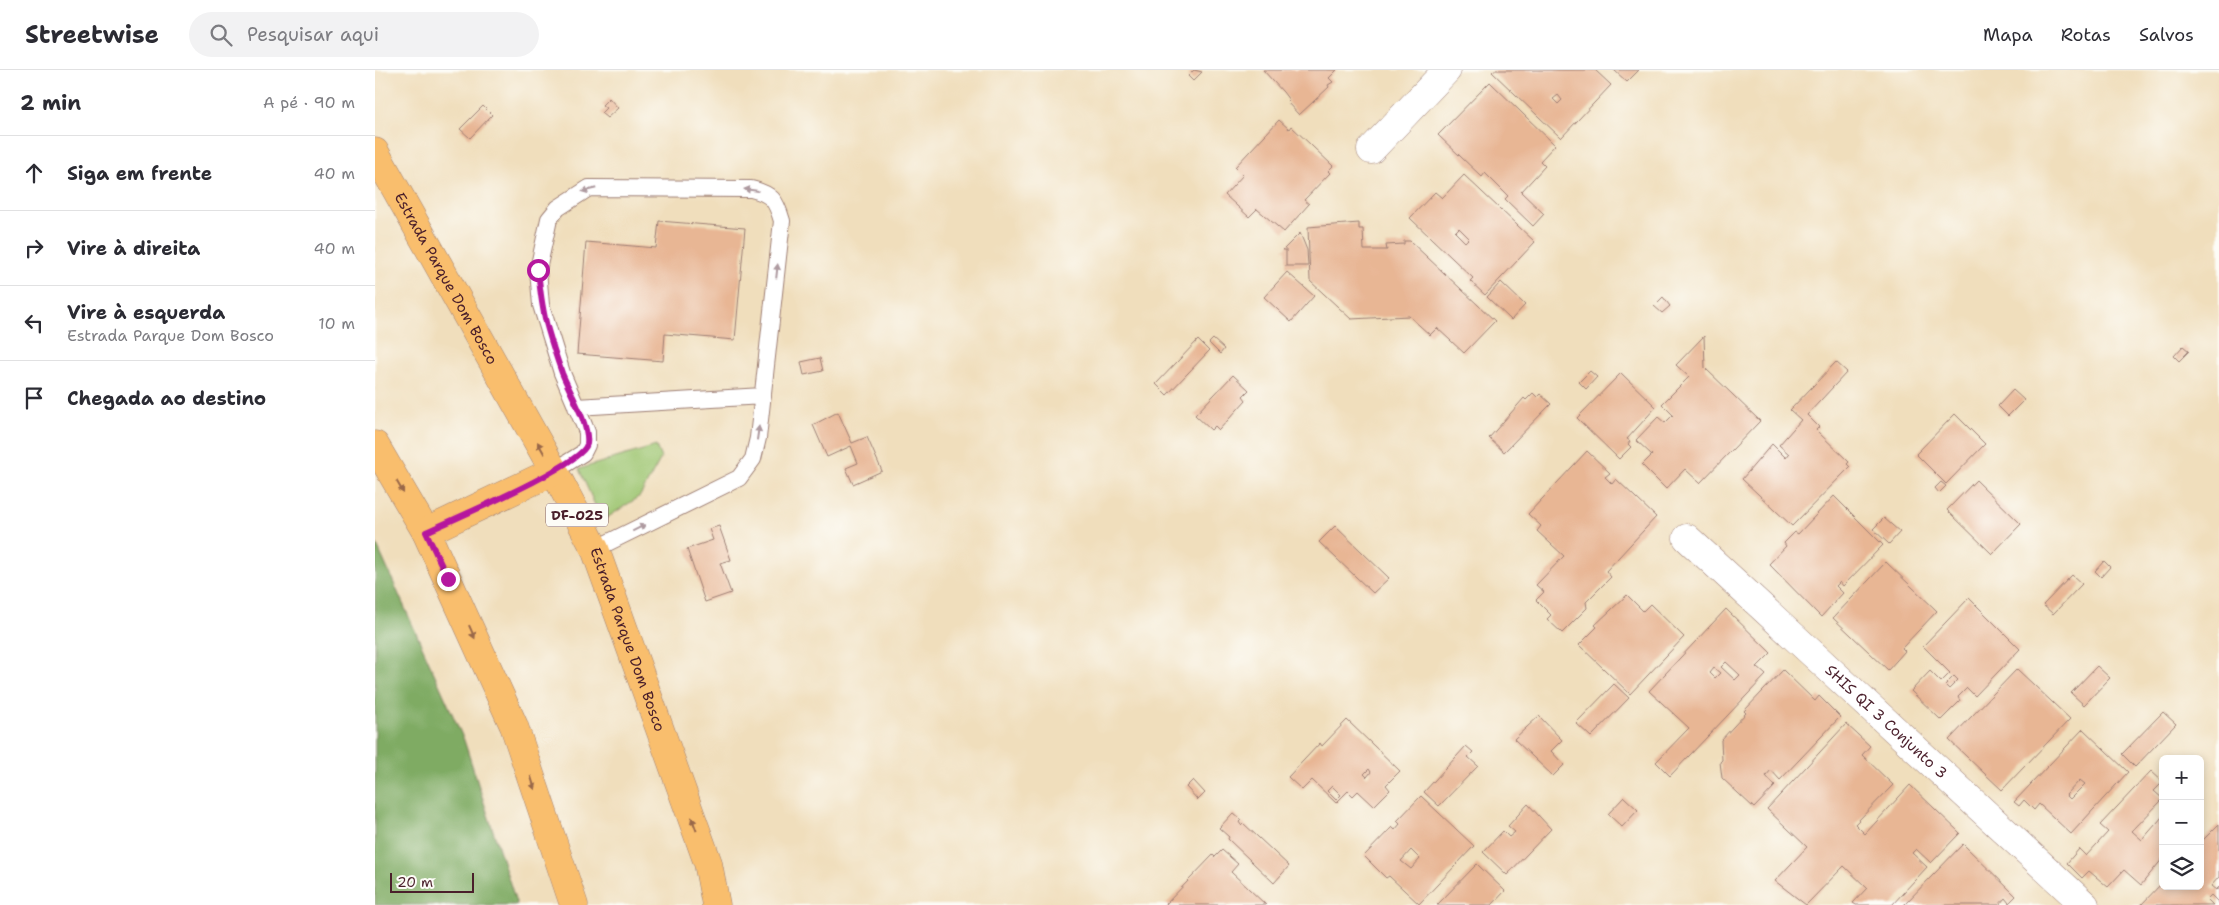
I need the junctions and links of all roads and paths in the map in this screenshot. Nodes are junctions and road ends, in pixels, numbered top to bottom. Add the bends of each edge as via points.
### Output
1 (1447, 70) edge
2 (1371, 150) dead end
3 (375, 152) edge
4 (763, 396) junction
5 (576, 407) junction
6 (375, 445) edge
7 (554, 471) junction
8 (426, 532) junction
9 (1687, 538) dead end
10 (595, 549) junction
11 (708, 863) junction
12 (573, 905) edge
13 (697, 905) edge
14 (716, 905) edge
15 (2085, 905) edge

1 - 2 street
7 -> 3 main road, Estrada Parque Dom Bosco / DF-025
4 - 5 lane
4 -> 5 lane via 783,221 777,205 767,193 751,189 589,188 558,208 549,219 538,270 547,330
10 -> 4 lane via 739,478 753,459
5 - 7 lane via 587,432 587,444 583,453
6 -> 8 main road
7 - 8 main road
7 - 10 main road, Estrada Parque Dom Bosco / DF-025
8 -> 12 main road via 514,726
9 - 15 street, SHIS QI 3 Conjunto 3
11 -> 10 main road, Estrada Parque Dom Bosco / DF-025
11 - 13 main road via 705,886
11 - 14 main road, Estrada Parque Dom Bosco / DF-025

